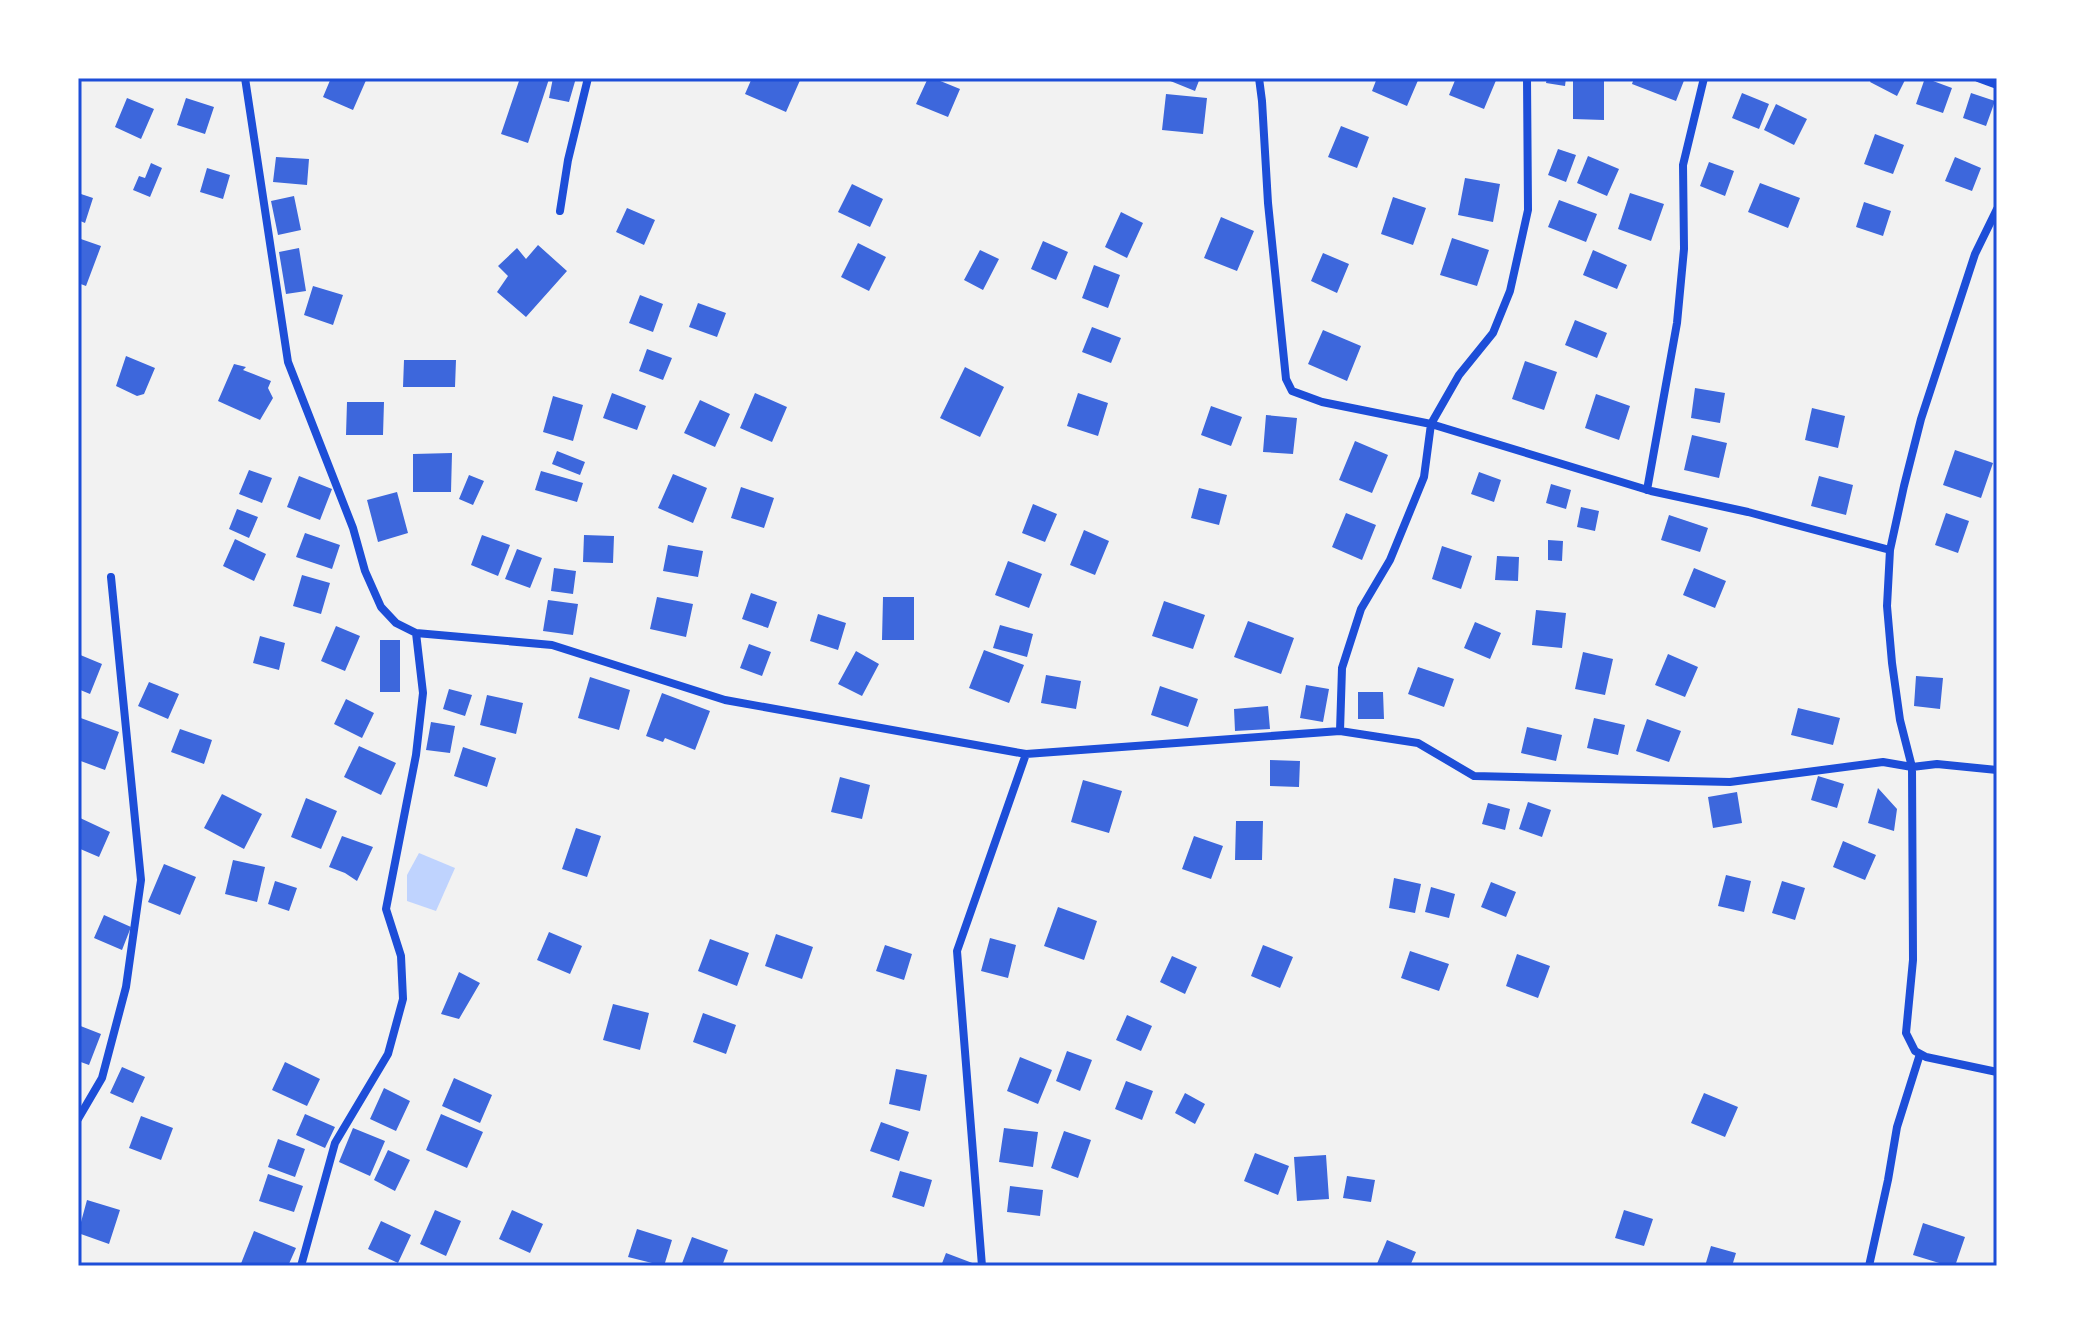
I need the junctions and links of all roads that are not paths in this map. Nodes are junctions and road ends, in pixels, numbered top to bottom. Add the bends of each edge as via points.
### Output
1 (245, 78) edge
2 (588, 78) edge
3 (1259, 78) edge
4 (1527, 78) edge
5 (1704, 78) edge
6 (1978, 78) edge
7 (1997, 85) edge
8 (1997, 209) edge
9 (560, 211) dead end
10 (1431, 424) junction
11 (1647, 490) junction
12 (1890, 550) junction
13 (111, 577) dead end
14 (416, 633) junction
15 (1340, 731) junction
16 (1026, 754) junction
17 (1912, 767) junction
18 (1997, 770) edge
19 (1920, 1054) junction
20 (1997, 1072) edge
21 (78, 1119) edge
22 (301, 1266) edge
23 (982, 1266) edge
24 (1869, 1266) edge

1 - 14 street via 288,362 381,607
2 - 9 street
3 - 10 street via 1286,379 1292,391 1322,402
4 - 10 street via 1528,210 1510,291 1493,333 1459,375
5 - 11 street via 1683,165 1684,249 1677,323
6 - 7 street
8 - 12 street via 1975,254 1921,419
10 - 11 street
10 - 15 street via 1424,477 1390,560 1361,609 1342,668
11 - 12 street
12 - 17 street via 1889,635
13 - 21 street via 141,880 126,987 102,1078
14 - 16 street via 552,645 725,700
14 - 22 street via 423,693 386,909 401,956 403,999 388,1054 335,1143
15 - 16 street
15 - 17 street via 1418,743 1474,776 1730,782 1883,762
16 - 23 street via 957,951
17 - 18 street
17 - 19 street via 1913,960 1906,1033
19 - 20 street
19 - 24 street via 1897,1127

